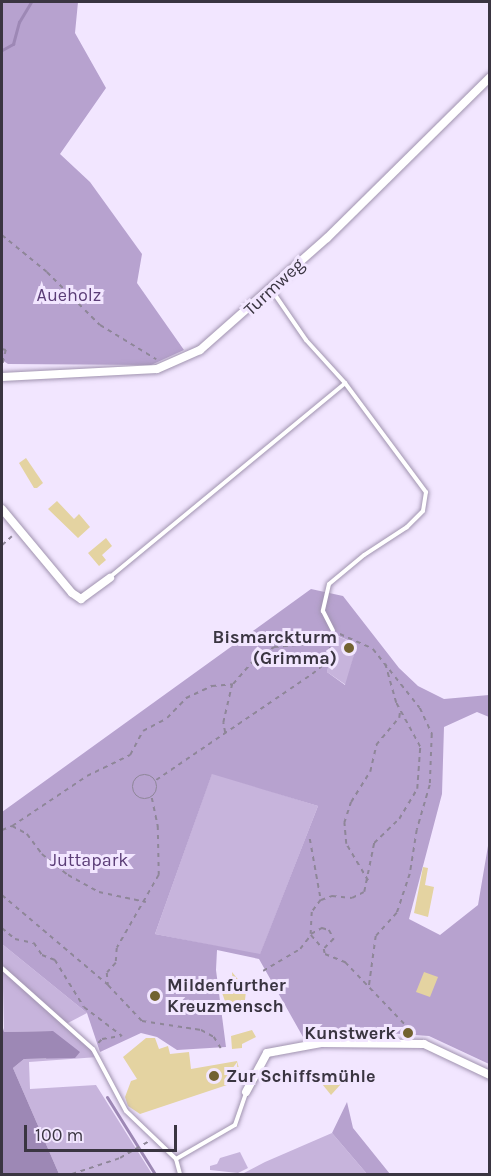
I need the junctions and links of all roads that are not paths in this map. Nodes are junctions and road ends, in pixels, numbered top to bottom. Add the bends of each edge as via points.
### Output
1 (489, 77) edge
2 (271, 289) junction
3 (2, 377) edge
4 (345, 383) junction
5 (2, 509) edge
6 (110, 578) joint
7 (333, 631) road end
8 (2, 968) edge
9 (489, 1075) edge
10 (246, 1092) joint
11 (176, 1159) junction
12 (180, 1174) edge

1 - 2 street, Turmweg
2 - 3 street, Turmweg via 200,350 172,365
2 - 4 lane via 306,340
4 - 6 lane
4 - 7 lane via 419,478 427,501 407,527 329,584 323,611
5 - 6 street via 81,599
8 - 11 lane via 93,1049 126,1112
9 - 10 street via 424,1044 321,1043 267,1053
10 - 11 lane via 235,1125
11 - 12 lane

